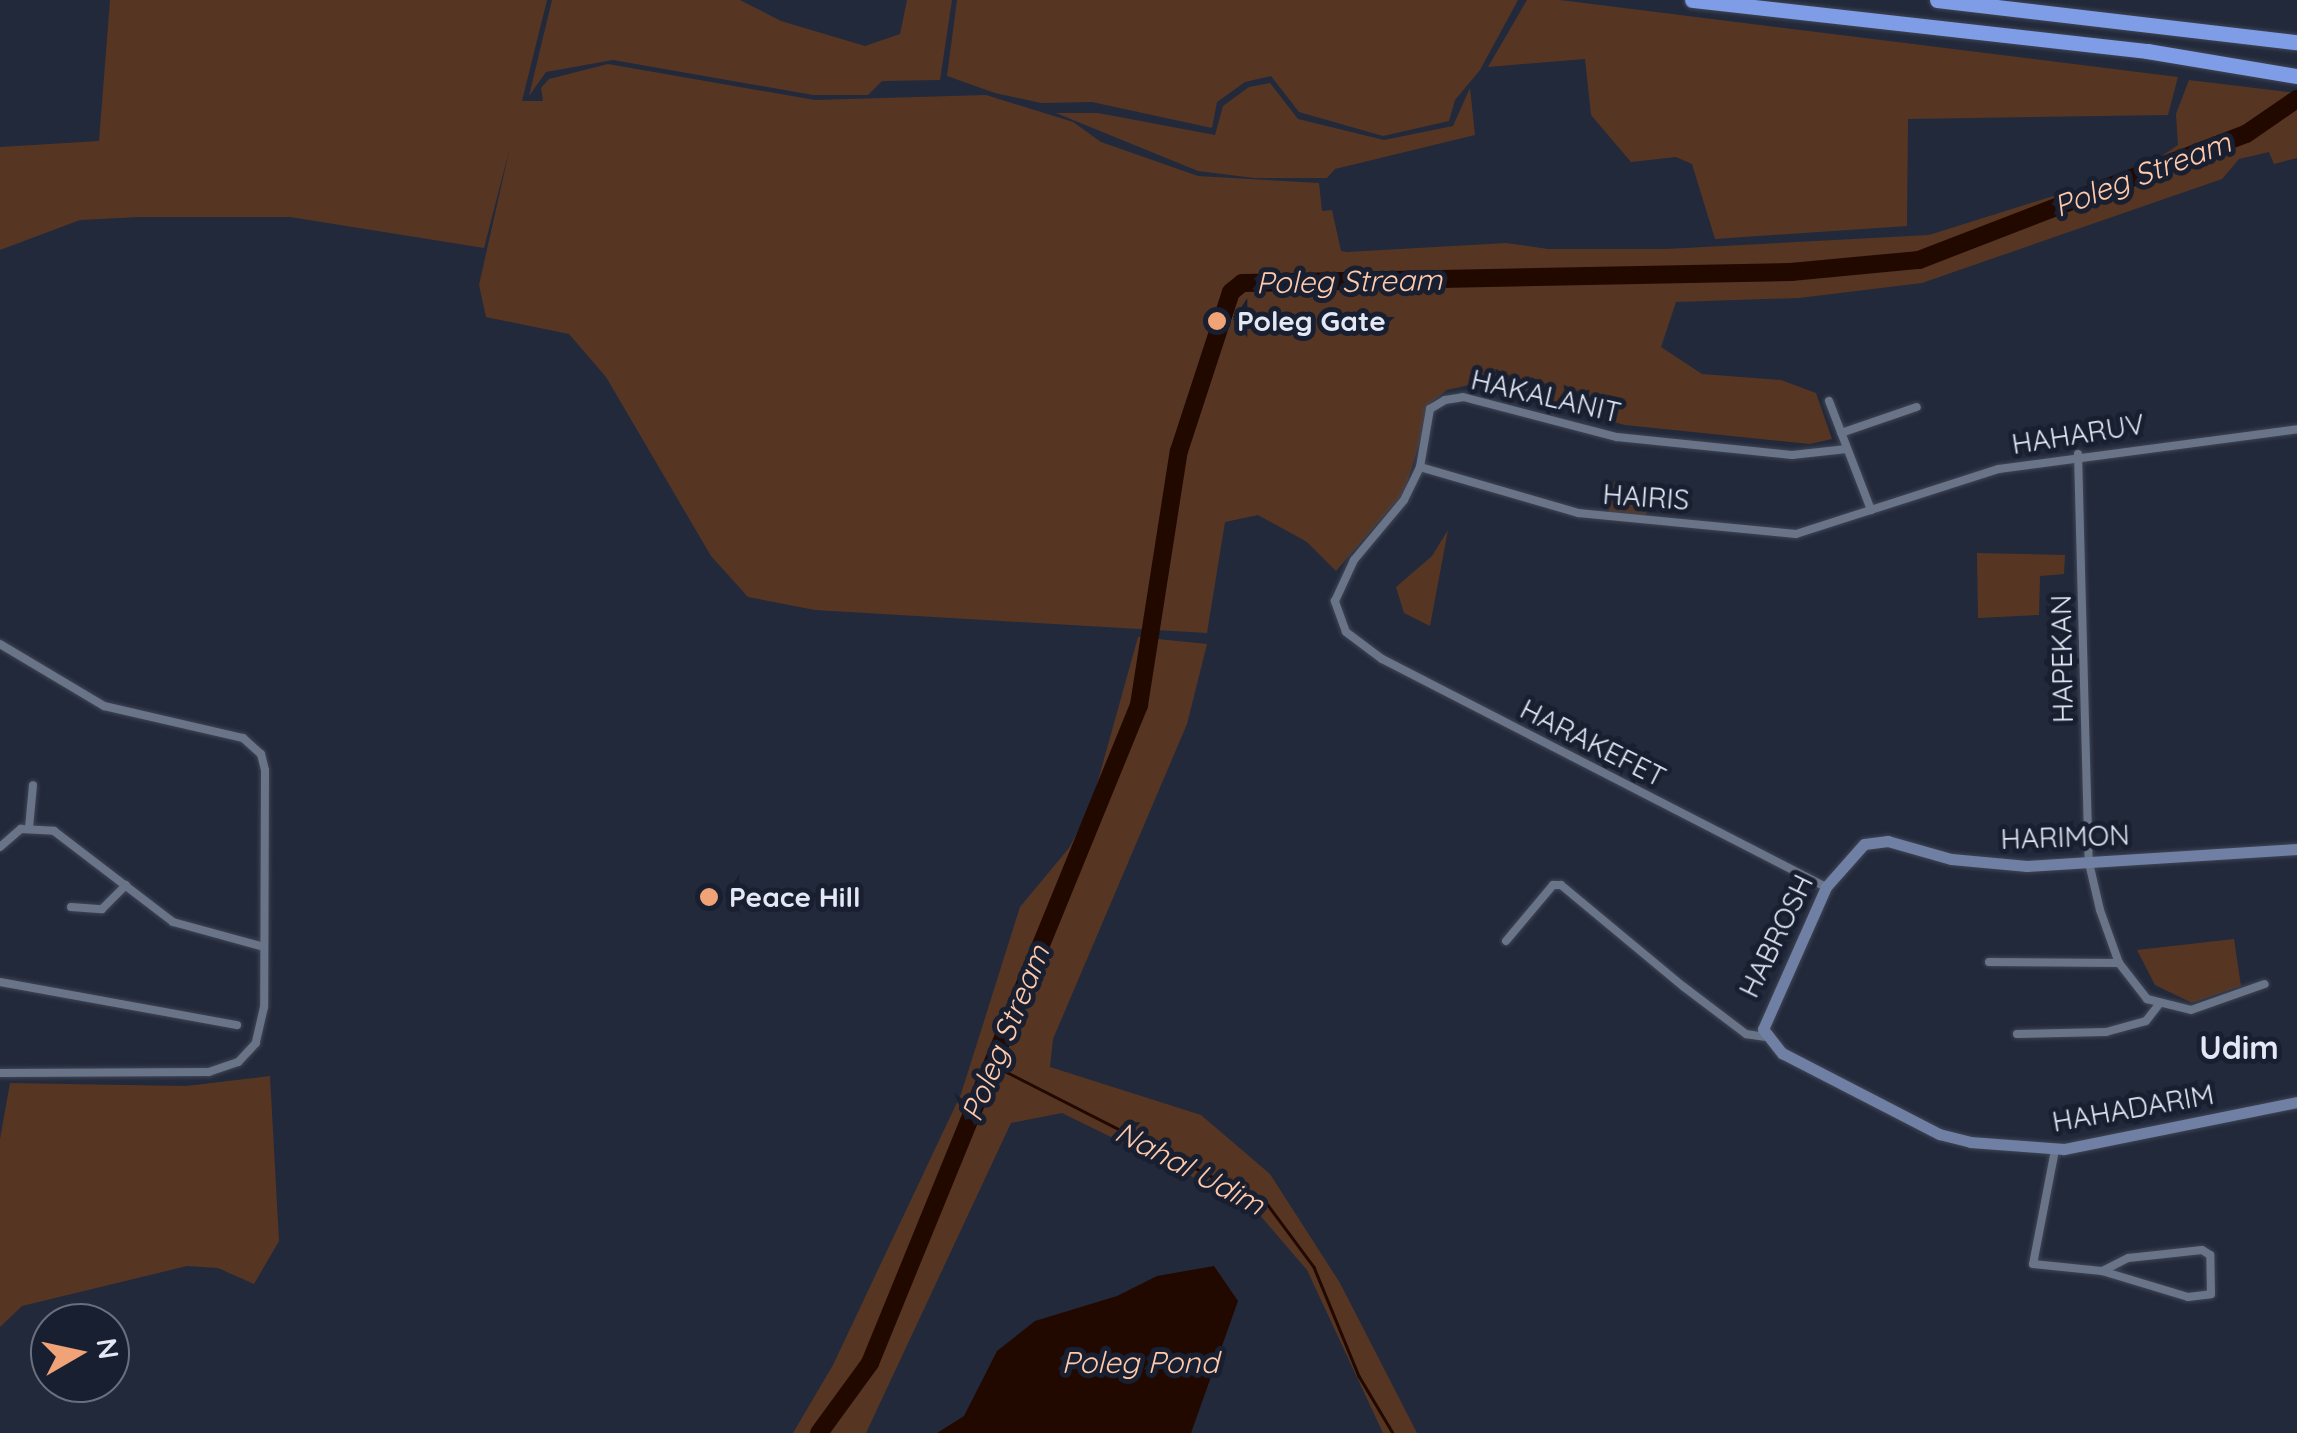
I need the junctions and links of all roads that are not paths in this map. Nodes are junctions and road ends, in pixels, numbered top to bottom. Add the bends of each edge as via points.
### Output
1 (1692, 0) edge
2 (1938, 0) edge
3 (2292, 41) edge
4 (2297, 76) edge
5 (1829, 401) dead end
6 (1917, 407) dead end
7 (2297, 429) edge
8 (1841, 433) junction
9 (1847, 449) junction
10 (2078, 454) junction
11 (1420, 467) junction
12 (1871, 510) junction
13 (1346, 632) joint
14 (0, 644) edge
15 (34, 785) dead end
16 (28, 828) junction
17 (0, 847) edge
18 (2297, 849) edge
19 (1843, 860) joint
20 (2089, 863) junction
21 (126, 885) junction
22 (1826, 886) junction
23 (71, 907) dead end
24 (1506, 941) dead end
25 (264, 946) junction
26 (1990, 962) dead end
27 (2119, 962) junction
28 (0, 982) edge
29 (2266, 984) dead end
30 (2160, 1003) junction
31 (237, 1025) dead end
32 (2017, 1034) dead end
33 (1764, 1037) junction
34 (0, 1073) edge
35 (2297, 1102) edge
36 (2055, 1150) junction
37 (2102, 1272) junction

1 - 4 highway
2 - 3 highway
5 - 8 street
6 - 8 street
7 - 10 street, HAHARUV
8 - 9 street
9 - 11 street, HAKALANIT via 1792,454 1600,435 1463,397 1430,409
9 - 12 street
10 - 12 street, HAHARUV via 1970,476
10 - 20 street, HAPEKAN
11 - 12 street, HAIRIS via 1578,514 1762,534 1820,529
11 - 13 street, HAKALANIT via 1404,500 1338,588 1336,614
13 - 22 street, HARAKEFET via 1456,699
14 - 25 street via 104,706 234,735 256,748 265,770
15 - 16 street
16 - 17 street via 12,832
16 - 21 street via 65,837
18 - 20 street, HARIMON
19 - 20 street, HARIMON via 1880,840 1973,862
19 - 22 street, HABROSH
20 - 27 street, HAPEKAN
21 - 23 street via 102,909
21 - 25 street via 190,930
22 - 33 street, HABROSH via 1768,1005
24 - 33 street via 1553,885 1561,885 1699,999 1746,1034
25 - 34 street via 260,1034 224,1068
26 - 27 street
27 - 30 street via 2147,998
28 - 31 street
29 - 30 street via 2192,1010
30 - 32 street via 2146,1021 2106,1032
33 - 36 street, HAHADARIM via 1782,1054 1939,1134
35 - 36 street, HAHADARIM
36 - 37 street via 2033,1264
37 - 37 street via 2200,1298 2212,1290 2210,1255 2202,1250 2128,1258

